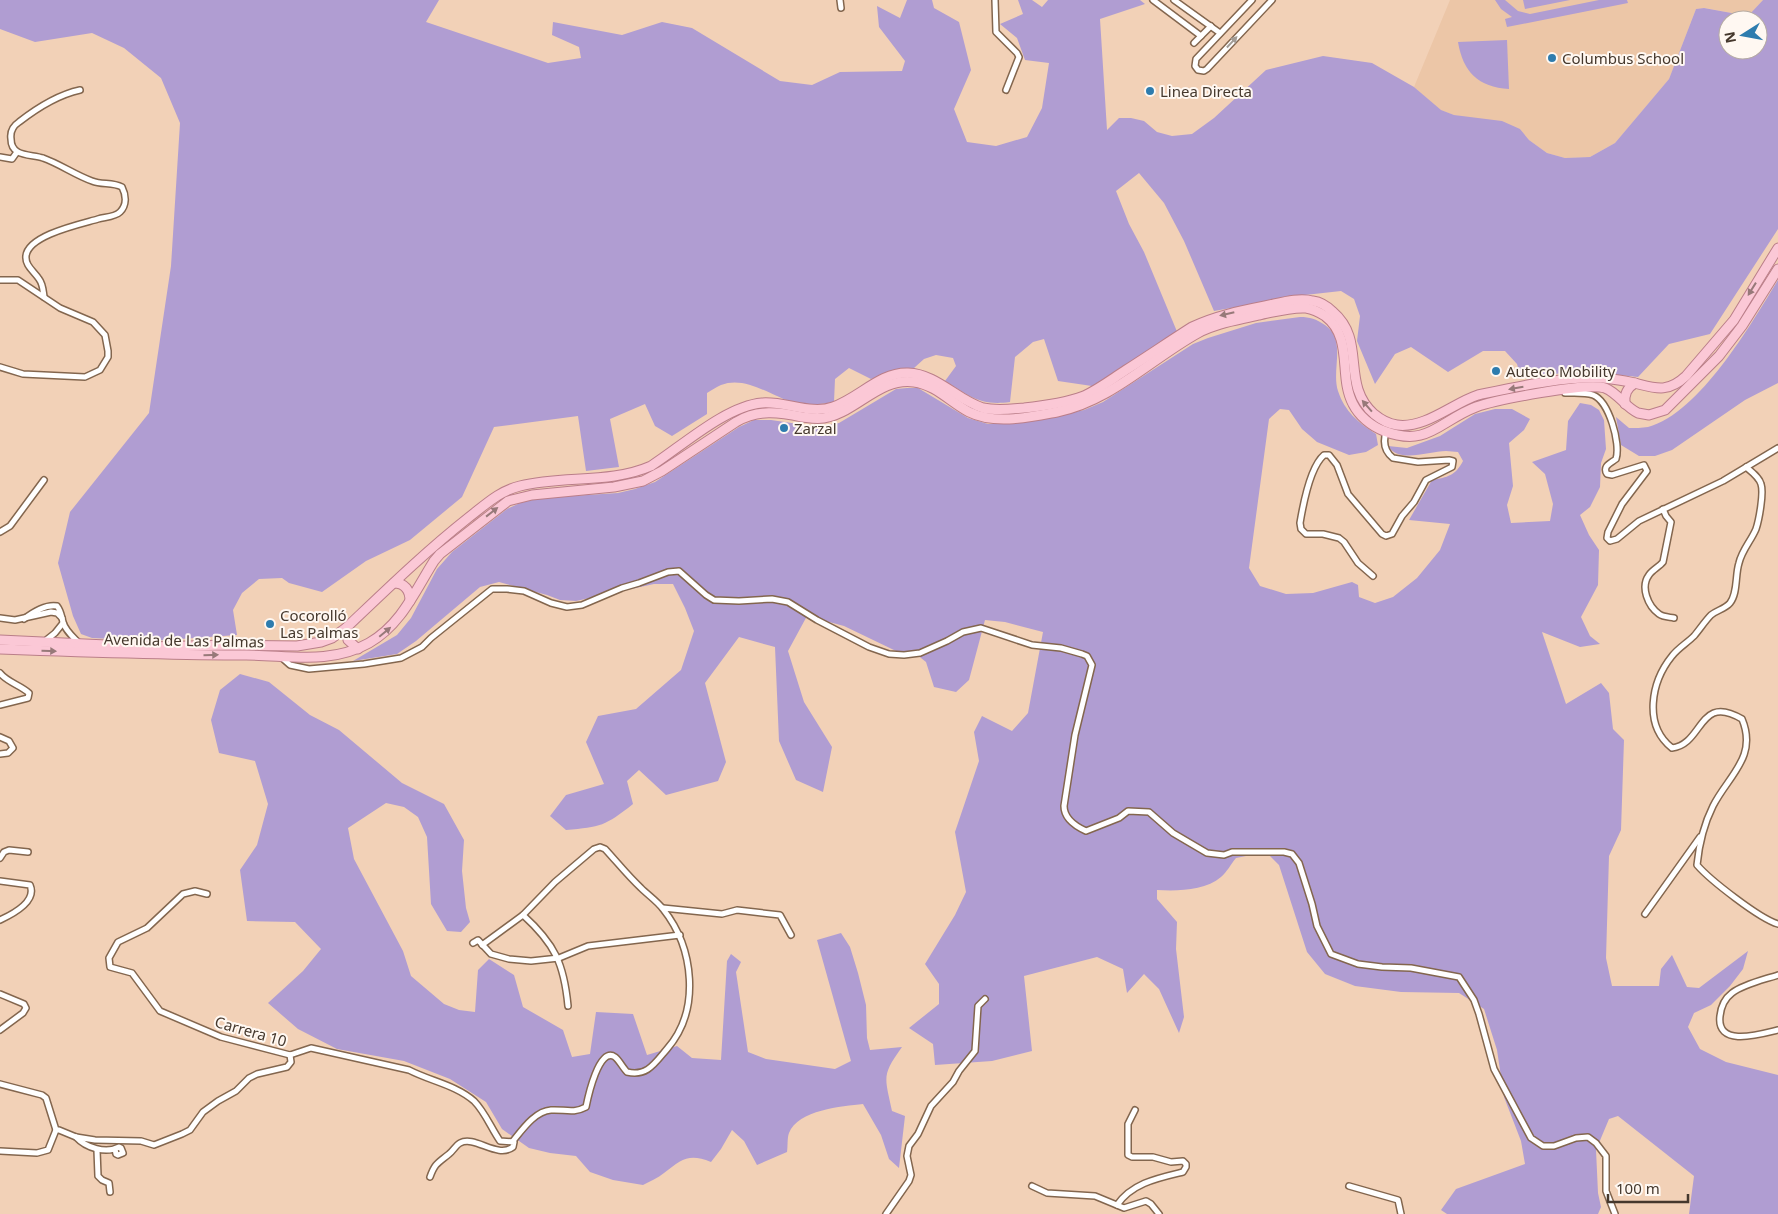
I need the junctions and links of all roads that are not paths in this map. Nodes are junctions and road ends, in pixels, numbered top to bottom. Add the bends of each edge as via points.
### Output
1 (840, 0) edge
2 (995, 0) edge
3 (1153, 0) edge
4 (1174, 0) edge
5 (1252, 0) edge
6 (1272, 0) edge
7 (841, 8) dead end
8 (1211, 26) junction
9 (1220, 33) junction
10 (1201, 36) junction
11 (1194, 43) dead end
12 (80, 90) dead end
13 (1006, 90) dead end
14 (18, 152) junction
15 (0, 157) edge
16 (1778, 248) edge
17 (1778, 269) edge
18 (0, 280) edge
19 (44, 297) junction
20 (0, 367) edge
21 (1635, 383) junction
22 (1662, 389) junction
23 (1551, 391) junction
24 (1625, 404) junction
25 (1669, 407) junction
26 (1386, 432) junction
27 (1778, 448) edge
28 (1746, 467) junction
29 (44, 480) dead end
30 (1664, 509) junction
31 (0, 532) edge
32 (1373, 576) dead end
33 (394, 583) junction
34 (410, 600) junction
35 (0, 618) edge
36 (1674, 618) dead end
37 (63, 621) junction
38 (346, 628) junction
39 (0, 640) edge
40 (45, 641) junction
41 (78, 642) junction
42 (358, 648) junction
43 (0, 649) edge
44 (278, 655) junction
45 (0, 674) edge
46 (0, 705) edge
47 (0, 737) edge
48 (0, 754) edge
49 (1702, 835) junction
50 (28, 852) dead end
51 (0, 858) edge
52 (0, 882) edge
53 (207, 894) dead end
54 (662, 908) junction
55 (1645, 914) dead end
56 (523, 915) junction
57 (0, 920) edge
58 (1778, 924) edge
59 (680, 935) junction
60 (791, 935) dead end
61 (473, 943) dead end
62 (482, 944) junction
63 (558, 958) junction
64 (1778, 974) edge
65 (0, 994) edge
66 (985, 999) dead end
67 (568, 1006) dead end
68 (0, 1030) edge
69 (1778, 1030) edge
70 (290, 1055) junction
71 (0, 1084) edge
72 (1135, 1110) dead end
73 (56, 1130) junction
74 (76, 1137) junction
75 (513, 1141) junction
76 (115, 1149) dead end
77 (97, 1150) junction
78 (0, 1152) edge
79 (430, 1177) dead end
80 (1032, 1186) dead end
81 (1349, 1186) dead end
82 (110, 1192) dead end
83 (1117, 1205) junction
84 (886, 1214) edge
85 (1159, 1214) edge
86 (1401, 1214) edge
87 (1614, 1214) edge

1 - 7 street
2 - 13 street via 996,32 1019,58
3 - 10 street
4 - 8 street
5 - 9 street
9 -> 6 street via 1196,59 1198,70 1204,71
8 - 9 street
8 - 10 street
10 - 11 street
12 - 14 street via 61,95 17,123 10,136 12,147
14 - 15 street via 12,159
14 - 19 street via 42,158 93,182 116,184 122,187 126,197 124,206 115,215 61,230 28,248 27,263 39,278
16 -> 22 main road via 1734,320 1716,343 1681,381
17 - 25 main road, Avenida de Las Palmas via 1730,343
18 - 19 street via 18,280
19 - 20 street via 100,328 108,351 105,363 100,370 85,377 23,374
21 - 22 main road, Avenida de Las Palmas
21 - 24 main road via 1628,389
21 -> 33 main road, Avenida de Las Palmas via 1593,378 1528,385 1478,395 1423,421 1396,425 1376,416 1363,403 1348,331 1340,318 1316,301 1294,301 1207,320 1093,391 1052,404 989,409 963,400 926,377 909,373 893,375 823,409 772,402 753,404 727,414 641,470 612,477 530,484 505,491 433,546
22 - 25 main road via 1668,397
23 - 24 main road, Avenida de Las Palmas via 1600,387 1613,392
23 - 26 main road, Avenida de Las Palmas via 1480,406 1418,436
23 - 30 street via 1592,394 1604,404 1610,414 1618,451 1616,459 1607,464 1607,474 1644,465 1647,471 1622,504 1608,532 1608,540 1617,539
24 - 25 main road, Avenida de Las Palmas via 1644,415 1656,414
26 - 32 street via 1384,442 1393,458 1418,462 1449,460 1452,467 1426,480 1392,534 1386,536 1350,497 1337,465 1329,455 1324,455 1310,483 1300,523 1306,534 1339,538 1358,563
34 -> 26 main road, Avenida de Las Palmas via 440,554 508,500 643,481 736,422 757,413 827,418 883,388 908,381 924,384 970,413 986,418 1005,419 1057,412 1105,394 1202,331 1290,309 1307,308 1319,312 1336,328 1344,350 1353,404 1369,422
27 - 28 street
28 - 30 street
28 - 49 street via 1761,483 1762,490 1756,528 1738,564 1732,602 1712,615 1671,656 1658,678 1653,700 1658,733 1672,748 1685,743 1705,720 1718,711 1742,719 1746,728 1748,737 1742,758 1714,804
29 - 31 street via 10,526
30 - 36 street via 1671,522 1663,562 1646,579 1645,592 1651,607 1660,616
33 - 34 main road via 406,588
33 - 38 main road, Avenida de Las Palmas
42 -> 34 main road, Avenida de Las Palmas via 387,630
35 - 37 street via 24,619 33,612 54,605 59,608
37 - 40 street
37 - 41 street
38 - 41 main road, Avenida de Las Palmas via 332,638 297,646 149,647
38 - 42 main road via 348,640
39 - 40 main road, Avenida de Las Palmas
40 - 41 main road, Avenida de Las Palmas
42 - 44 main road, Avenida de Las Palmas via 322,658
43 -> 44 main road, Avenida de Las Palmas
44 - 87 street via 290,665 309,669 401,658 422,648 430,638 492,590 524,591 567,607 582,605 622,588 678,571 714,600 772,599 788,602 817,620 888,654 920,653 962,632 981,628 1086,656 1092,665 1075,735 1064,806 1064,813 1071,822 1086,831 1128,811 1149,812 1173,833 1207,853 1292,854 1299,863 1317,926 1330,954 1358,964 1411,968 1459,977 1474,1000 1494,1069 1531,1138 1543,1146 1588,1137 1596,1143 1606,1156 1606,1191
45 - 46 street via 29,693 28,698
47 - 48 street via 9,741 12,748 8,753
49 - 55 street
49 - 58 street via 1697,865 1701,870 1752,911
50 - 51 street via 9,850
52 - 57 street via 30,884 32,896 14,913
53 - 70 street, Carrera 10 via 195,891 183,894 147,928 118,942 109,958 110,967 132,973 160,1011 221,1037
54 - 56 street via 600,847 555,882
54 - 59 street
54 - 60 street via 780,915
56 - 62 street
56 - 63 street via 547,940
59 - 63 street via 588,946
59 - 75 street via 686,953 690,992 683,1025 675,1040 651,1068 640,1073 627,1072 614,1056 606,1056 600,1062 586,1107 575,1111 540,1112
61 - 62 street via 478,940
62 - 63 street via 491,954 509,959
63 - 67 street via 566,981
64 - 69 street via 1734,992 1723,1003 1719,1018 1723,1031 1729,1036
65 - 68 street via 24,1004 26,1008
66 - 84 street via 978,1006 976,1051 931,1106 906,1156 911,1175 909,1181
70 - 74 street, Carrera 10 via 291,1062 287,1067 249,1078 203,1112 190,1130 175,1137 154,1145 141,1141
70 - 75 street via 311,1048 410,1070 465,1095 474,1102 500,1141
71 - 73 street via 46,1098
72 - 83 street via 1128,1124 1128,1155 1184,1161 1186,1168 1183,1172 1136,1187
73 - 74 street, Carrera 10
73 - 78 street via 48,1150 37,1153
74 - 77 street
75 - 79 street via 514,1146 502,1150 461,1143 434,1165
76 - 77 street
77 - 82 street via 98,1176 110,1183
80 - 83 street via 1047,1193 1095,1196
81 - 86 street via 1398,1200
83 - 85 street via 1127,1208 1146,1202

